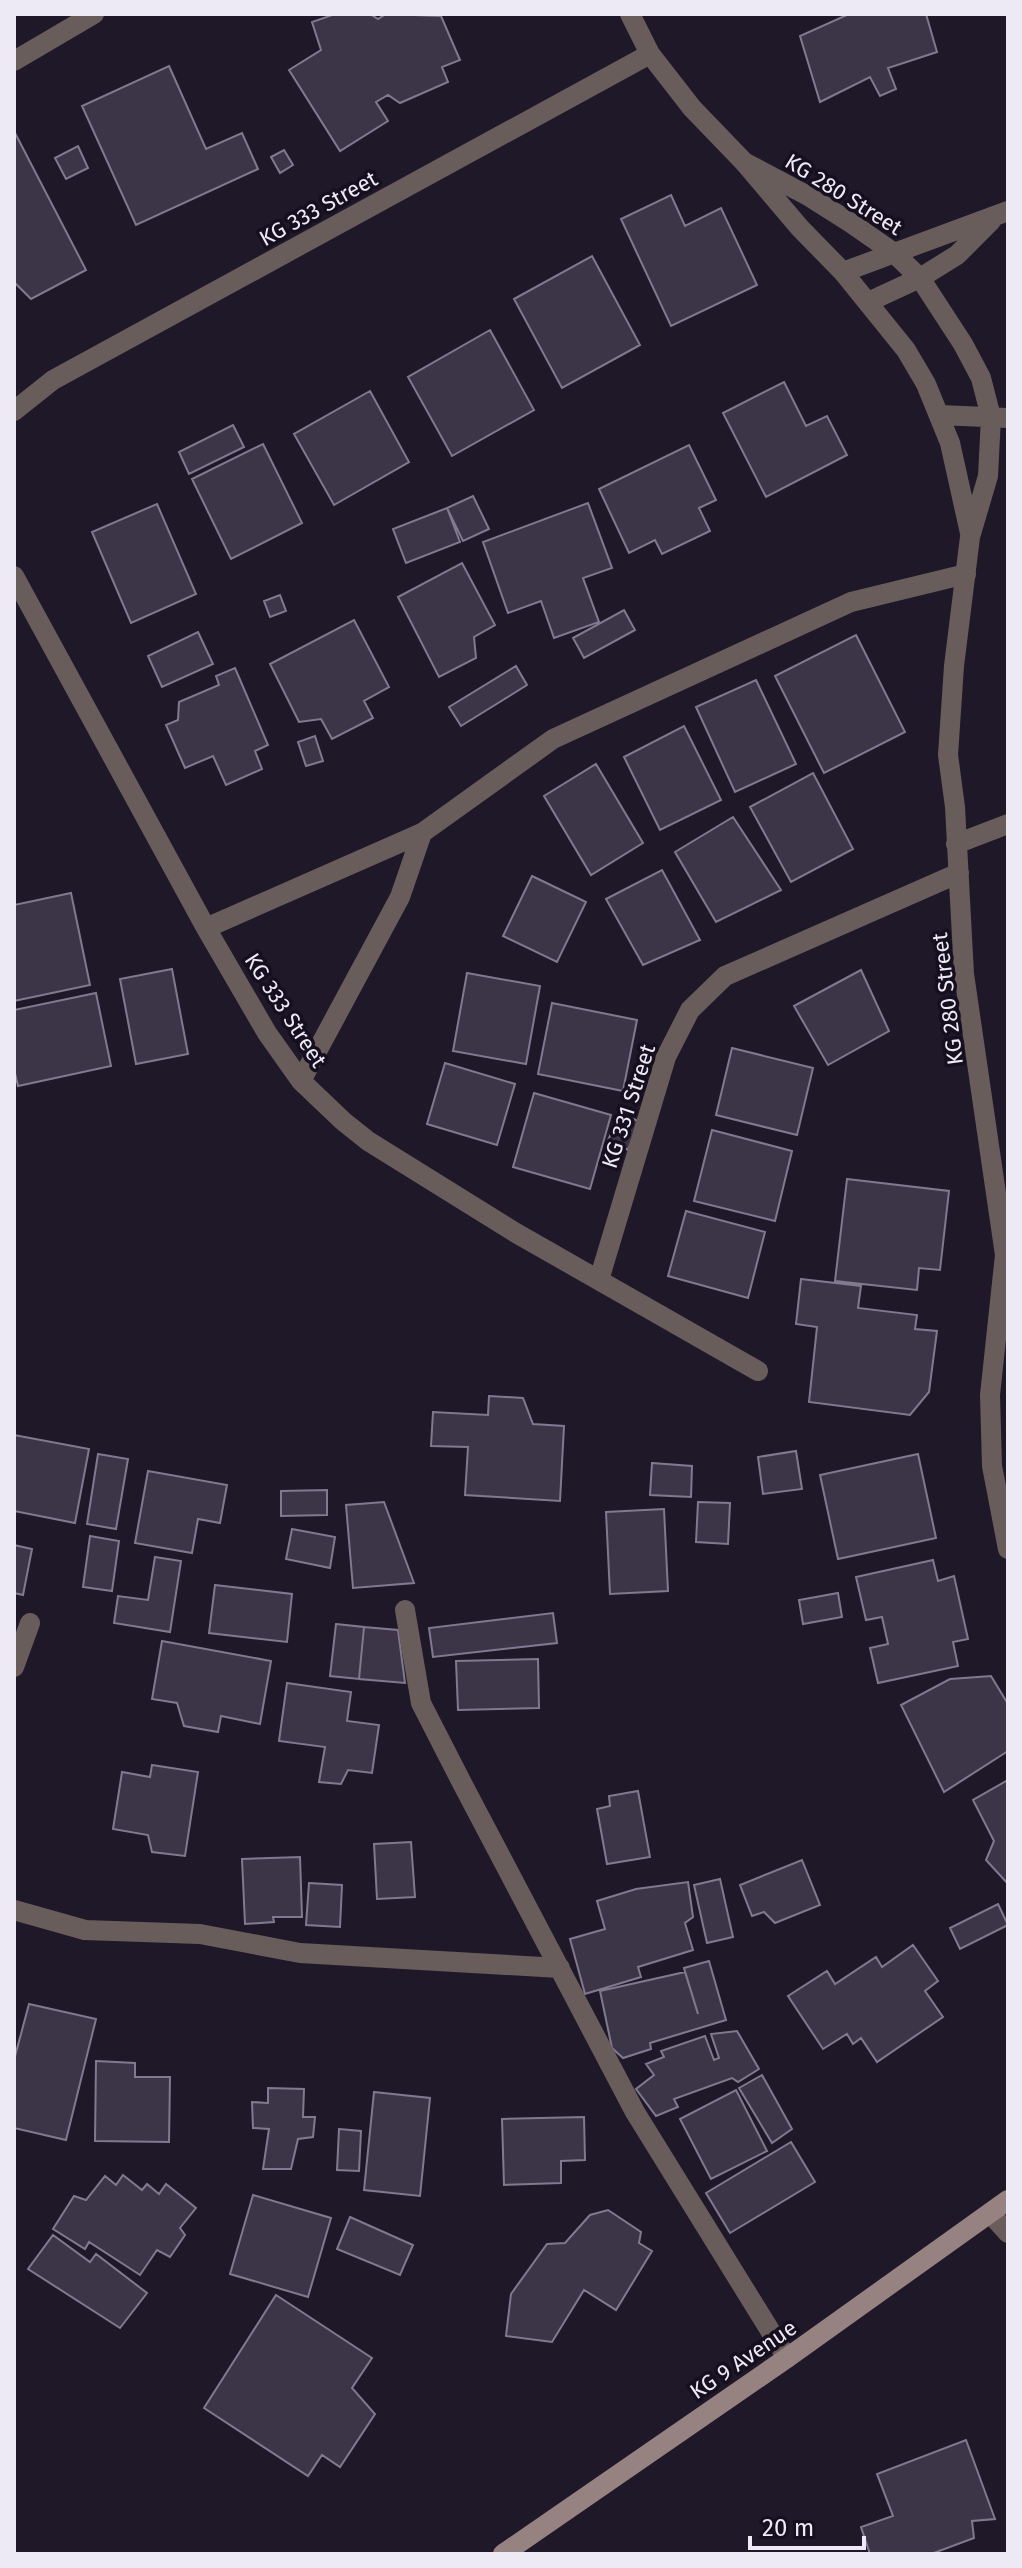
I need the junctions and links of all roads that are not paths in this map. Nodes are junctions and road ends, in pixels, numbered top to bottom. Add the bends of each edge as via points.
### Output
1 (94, 14) edge
2 (630, 14) edge
3 (650, 54) junction
4 (14, 61) edge
5 (744, 162) junction
6 (1001, 214) edge
7 (894, 253) junction
8 (843, 272) junction
9 (920, 278) junction
10 (868, 302) junction
11 (14, 411) edge
12 (940, 415) junction
13 (999, 417) edge
14 (970, 537) junction
15 (966, 574) junction
16 (14, 576) edge
17 (1008, 824) edge
18 (422, 833) junction
19 (956, 844) junction
20 (959, 873) junction
21 (206, 928) junction
22 (301, 1081) junction
23 (1007, 1254) edge
24 (599, 1280) junction
25 (758, 1371) dead end
26 (1008, 1549) edge
27 (405, 1610) dead end
28 (30, 1623) dead end
29 (14, 1667) edge
30 (15, 1908) edge
31 (560, 1968) junction
32 (1008, 2200) edge
33 (990, 2213) junction
34 (1008, 2233) edge
35 (787, 2358) junction
36 (503, 2554) edge

1 - 4 street
2 - 3 street, KG 280 Street
3 - 5 street, KG 280 Street
3 - 11 street, KG 333 Street via 53,380
5 - 7 street, KG 280 Street via 810,197
5 - 8 street, KG 280 Street
6 - 7 street
6 - 9 street via 957,255
7 - 8 street
7 - 9 street, KG 280 Street
8 - 10 street, KG 280 Street
9 - 10 street
9 - 13 street, KG 280 Street via 963,344
10 - 12 street, KG 280 Street via 906,350
12 - 13 street
12 - 14 street, KG 280 Street
13 - 14 street, KG 280 Street
14 - 15 street, KG 280 Street
15 - 18 street via 851,602 553,739
15 - 19 street, KG 280 Street via 948,755
16 - 21 street, KG 333 Street
17 - 19 street
18 - 21 street
18 - 22 street via 400,897
19 - 20 street, KG 280 Street
20 - 23 street, KG 280 Street via 964,974
20 - 24 street, KG 331 Street via 725,976 690,1010 666,1057
21 - 22 street, KG 333 Street
22 - 24 street, KG 333 Street via 368,1141
23 - 26 street, KG 280 Street via 990,1395 992,1466
24 - 25 street, KG 333 Street
27 - 31 street via 421,1703
28 - 29 street
30 - 31 street via 85,1930 200,1934 300,1953
31 - 35 street via 635,2112
32 - 33 main road, KG 9 Avenue
33 - 34 street
33 - 35 main road, KG 9 Avenue
35 - 36 main road, KG 9 Avenue

